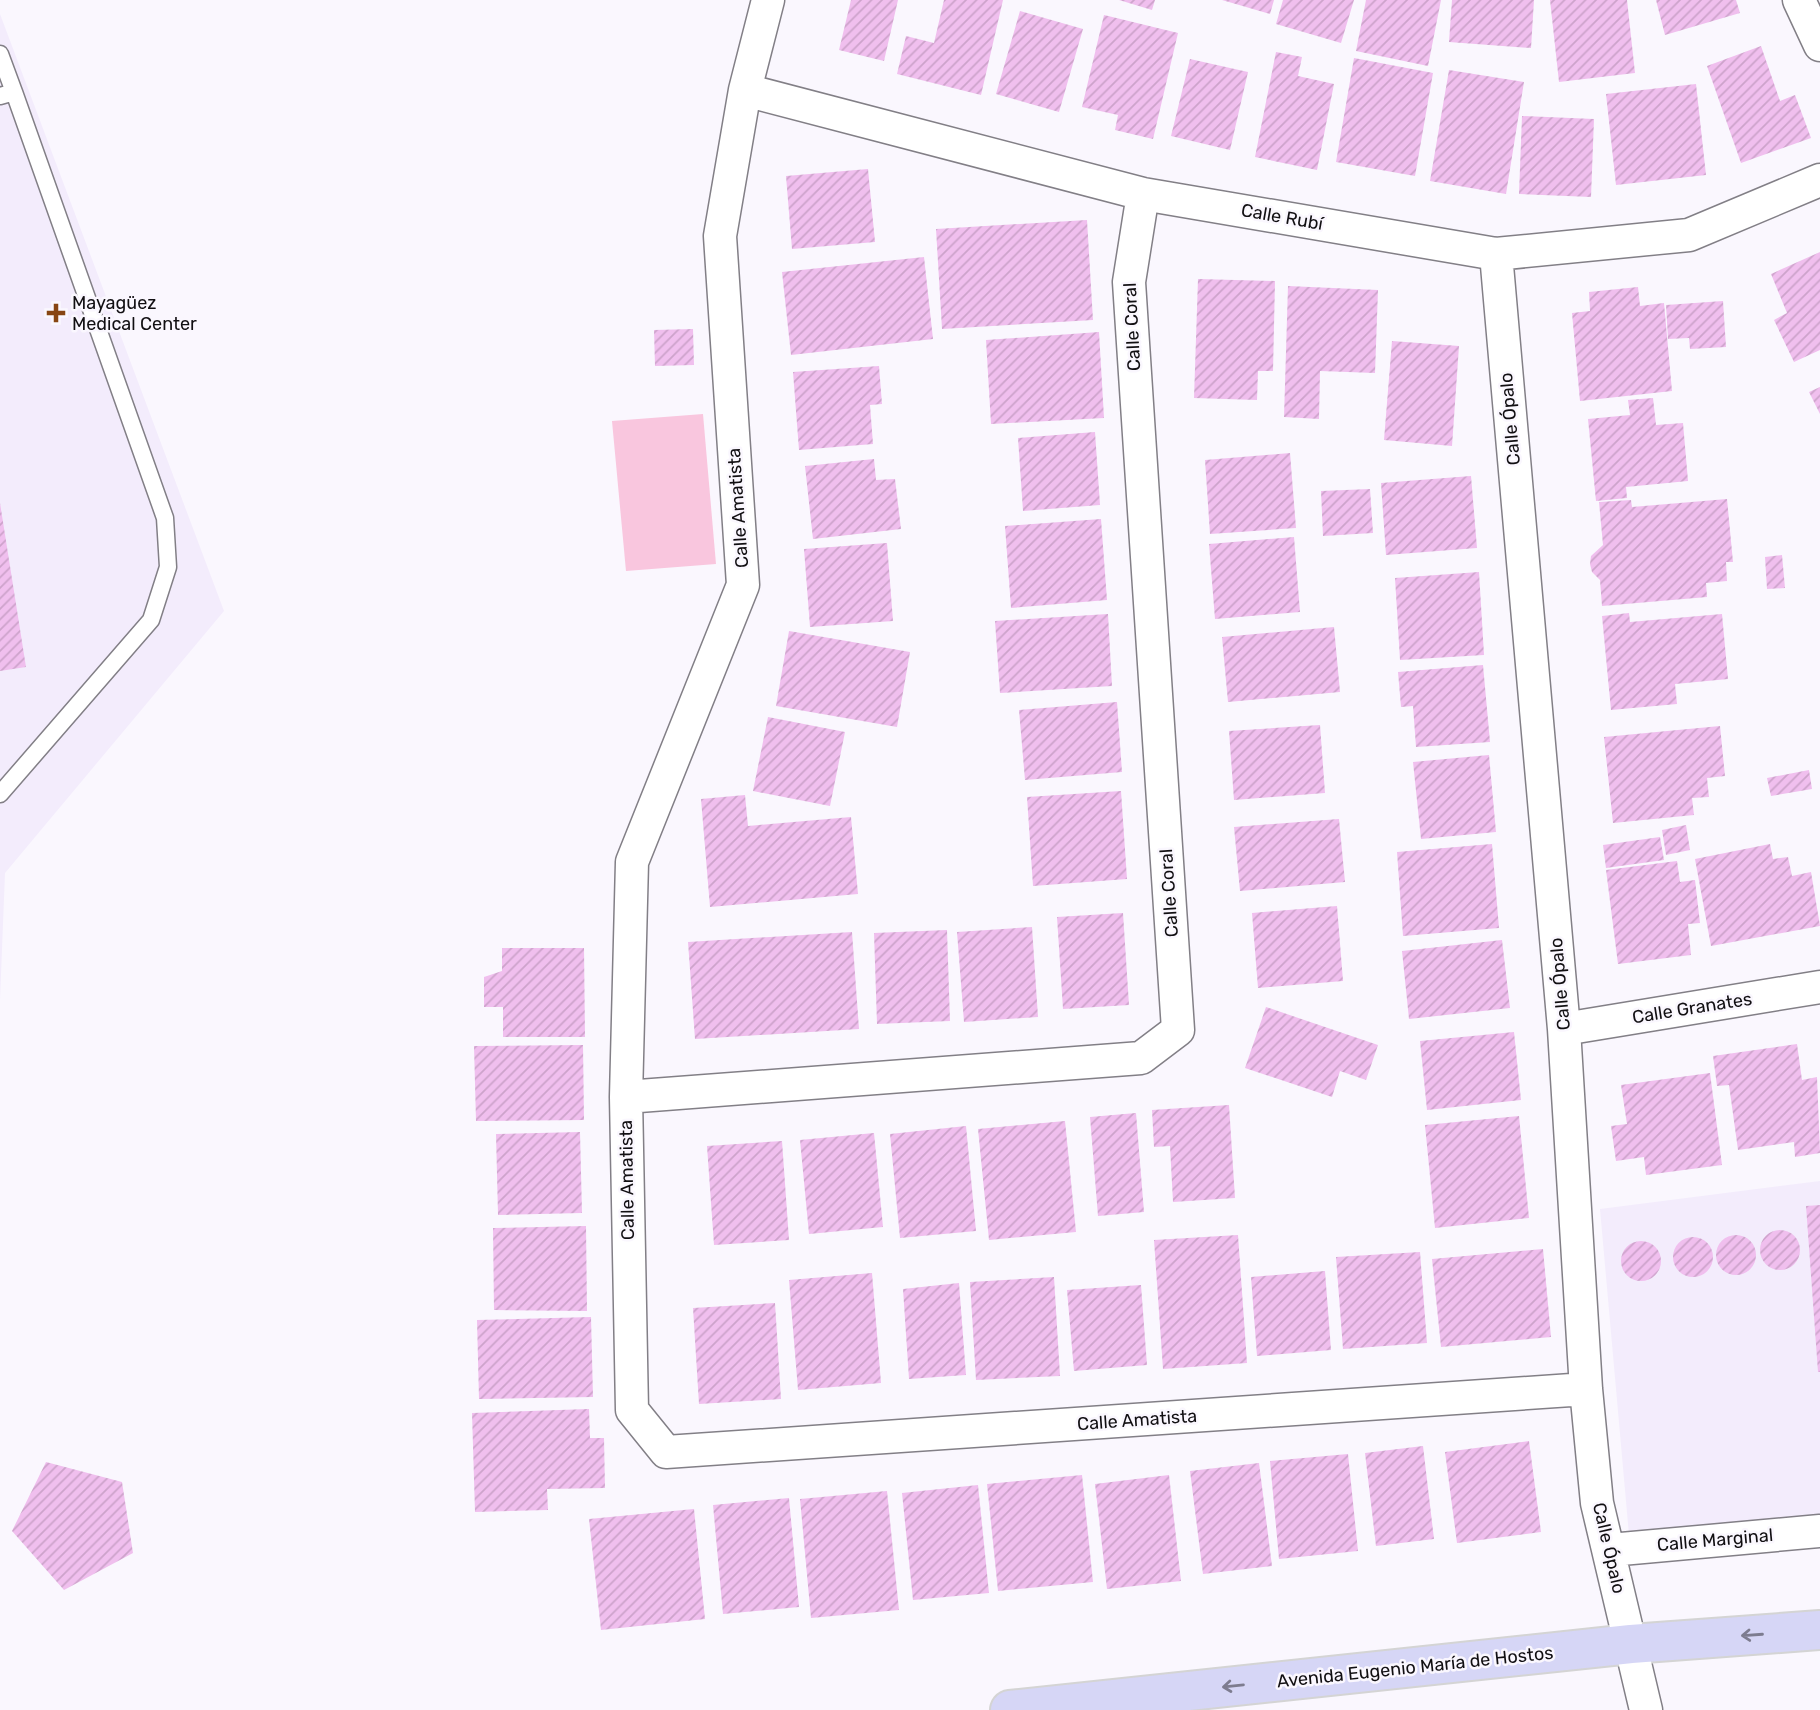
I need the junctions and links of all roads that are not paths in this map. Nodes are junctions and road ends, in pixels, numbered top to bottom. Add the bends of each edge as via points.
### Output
1 (768, 0) edge
2 (1799, 0) edge
3 (1820, 45) edge
4 (0, 54) edge
5 (745, 90) junction
6 (7, 94) edge
7 (1820, 180) edge
8 (1143, 194) junction
9 (1496, 254) junction
10 (0, 794) edge
11 (1820, 987) edge
12 (1564, 1028) junction
13 (626, 1097) junction
14 (1586, 1389) junction
15 (1820, 1531) edge
16 (1609, 1550) junction
17 (1820, 1630) edge
18 (1631, 1644) junction
19 (1010, 1710) edge
20 (1646, 1710) edge

1 - 5 street, Calle Amatista
2 - 3 street
4 - 6 lane
5 - 8 street, Calle Rubí
5 - 13 street, Calle Amatista via 720,236 743,584 632,862
6 - 10 lane via 165,518 168,568 151,620
7 - 9 street, Calle Rubí via 1689,235
8 - 9 street, Calle Rubí
8 - 13 street, Calle Coral via 1129,282 1178,1030 1141,1058
9 - 12 street, Calle Ópalo
11 - 12 street, Calle Granates
12 - 14 street, Calle Ópalo
13 - 14 street, Calle Amatista via 632,1410 666,1452
14 - 16 street, Calle Ópalo via 1597,1503
15 - 16 street, Calle Marginal
16 - 18 street, Calle Ópalo
17 -> 18 highway, Avenida Eugenio María de Hostos
18 -> 19 highway, Avenida Eugenio María de Hostos
18 - 20 street, Calle Ópalo

